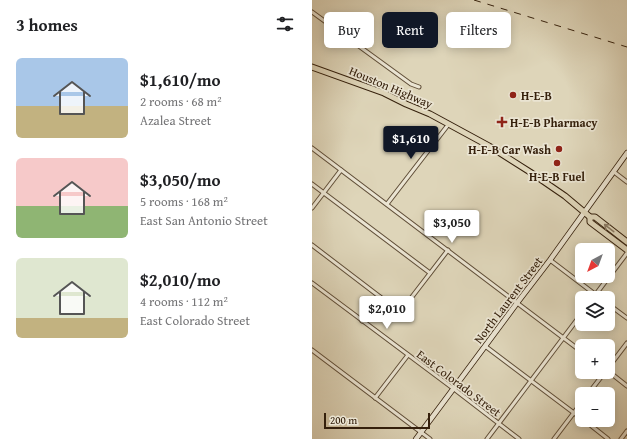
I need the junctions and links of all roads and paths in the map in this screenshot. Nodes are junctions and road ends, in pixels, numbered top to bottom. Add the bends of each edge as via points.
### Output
1 (312, 12) edge
2 (312, 67) edge
3 (419, 87) dead end
4 (448, 124) junction
5 (312, 148) edge
6 (627, 153) edge
7 (627, 157) edge
8 (342, 170) junction
9 (614, 172) junction
10 (627, 182) edge
11 (312, 184) edge
12 (324, 193) junction
13 (387, 204) junction
14 (312, 208) edge
15 (584, 213) junction
16 (590, 218) junction
17 (627, 242) edge
18 (312, 245) edge
19 (448, 250) junction
20 (627, 252) edge
21 (550, 260) junction
22 (430, 273) junction
23 (312, 283) edge
24 (588, 291) edge
25 (598, 291) edge
26 (380, 297) junction
27 (517, 303) junction
28 (615, 309) edge
29 (627, 318) edge
30 (362, 321) junction
31 (575, 322) edge
32 (563, 338) junction
33 (627, 343) edge
34 (486, 346) junction
35 (575, 347) edge
36 (312, 350) edge
37 (408, 355) junction
38 (615, 359) edge
39 (615, 378) edge
40 (601, 379) edge
41 (531, 380) junction
42 (627, 386) edge
43 (594, 387) edge
44 (454, 389) junction
45 (375, 398) junction
46 (574, 412) joint
47 (499, 424) junction
48 (593, 427) edge
49 (627, 431) edge
50 (421, 432) junction
51 (416, 439) edge
52 (430, 439) edge
53 (487, 439) edge
54 (519, 439) edge
55 (554, 439) edge
56 (608, 439) edge
57 (621, 439) edge

1 - 3 street via 411,84
2 - 4 main road, Houston Highway via 384,93
4 - 13 street
4 - 15 main road, Houston Highway via 530,172 565,196
5 - 8 street
6 - 9 main road, North Laurent Street
7 - 9 main road, North Laurent Street
8 - 12 street
8 - 13 street
9 - 10 street
9 - 15 main road, North Laurent Street
11 - 12 street
12 - 14 street
12 - 22 street
13 - 19 street
15 - 16 main road, Houston Highway
15 - 21 main road, North Laurent Street
17 -> 16 main road via 595,217
16 - 20 main road via 590,222
18 - 26 street
19 - 22 street
19 - 27 street
20 - 25 street
21 - 24 street
21 - 27 main road, North Laurent Street
22 - 26 street via 408,302 393,306
23 - 30 street, East Colorado Street
26 - 30 street
27 - 32 street
27 - 34 main road, North Laurent Street
28 - 29 street
30 - 37 street, East Colorado Street
31 - 32 street
32 - 35 street
32 - 41 street
33 - 38 street
34 - 41 street
34 - 44 main road, North Laurent Street
36 - 45 street
37 - 44 street, East Colorado Street
37 - 45 street
39 - 42 street
40 - 43 street
41 - 46 street
41 - 47 street
44 - 47 street, East Colorado Street
44 - 50 main road, North Laurent Street
45 - 50 street
46 - 55 street
47 - 53 street
47 - 54 street, East Colorado Street
48 - 56 street
49 - 57 street
50 - 51 main road, North Laurent Street
50 - 52 street

